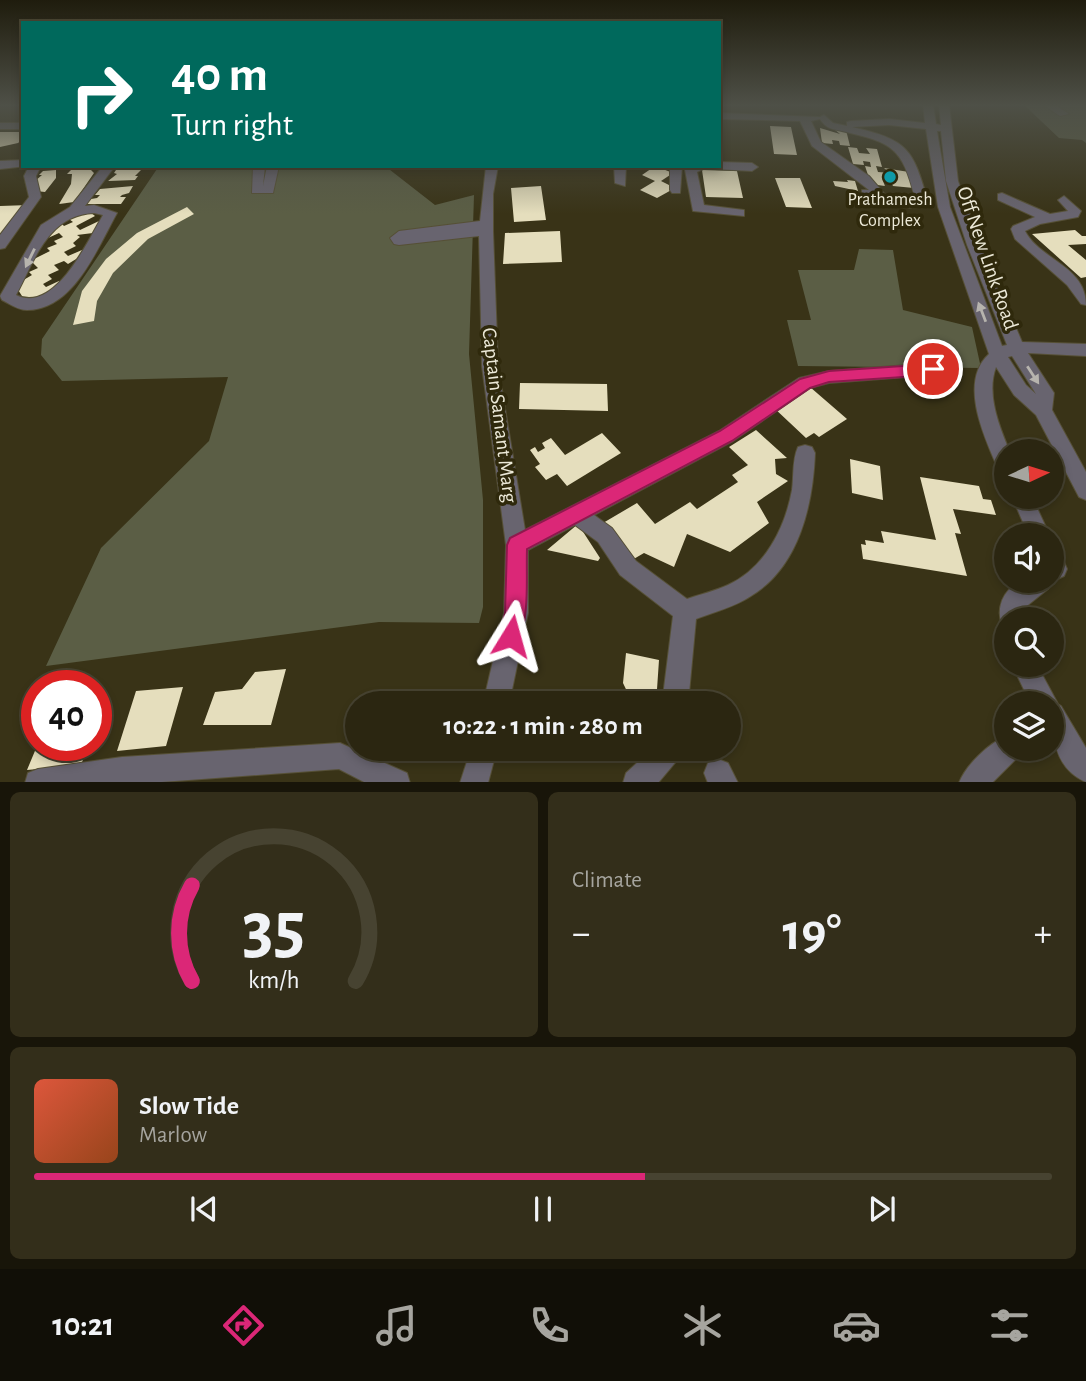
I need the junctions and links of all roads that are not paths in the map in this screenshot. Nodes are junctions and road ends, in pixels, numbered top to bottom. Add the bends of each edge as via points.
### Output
1 (816, 140) edge
2 (880, 140) edge
3 (937, 140) edge
4 (941, 140) edge
5 (21, 161) edge
6 (0, 162) edge
7 (721, 166) edge
8 (752, 167) dead end
9 (34, 168) edge
10 (106, 168) edge
11 (259, 168) edge
12 (272, 168) edge
13 (492, 168) edge
14 (620, 168) edge
15 (676, 168) edge
16 (698, 168) edge
17 (621, 183) dead end
18 (676, 190) dead end
19 (866, 192) dead end
20 (1002, 197) dead end
21 (920, 198) junction
22 (1064, 200) dead end
23 (75, 210) junction
24 (739, 213) dead end
25 (1049, 219) junction
26 (486, 227) junction
27 (0, 245) edge
28 (1086, 300) edge
29 (1017, 350) junction
30 (1086, 350) edge
31 (997, 354) junction
32 (933, 369) dead end
33 (1043, 410) junction
34 (995, 439) edge
35 (805, 453) dead end
36 (1086, 491) edge
37 (577, 515) junction
38 (517, 545) junction
39 (1025, 593) edge
40 (1011, 607) edge
41 (685, 611) junction
42 (499, 691) edge
43 (676, 691) edge
44 (1064, 736) edge
45 (480, 761) edge
46 (660, 761) edge
47 (995, 761) edge
48 (1086, 768) edge
49 (119, 776) edge
50 (38, 782) edge
51 (397, 782) edge
52 (474, 782) edge
53 (636, 782) edge
54 (972, 782) edge

1 - 21 street via 877,192 891,198
2 - 21 street via 908,158
31 -> 3 street, Off New Link Road via 944,207 936,171
4 - 29 street, Off New Link Road via 974,245
5 - 6 street
7 - 8 street
9 - 27 street via 30,176 35,197
10 - 23 street
11 - 12 street via 256,190 260,191 269,190
13 - 26 street, Captain Samant Marg
14 - 17 street
15 - 18 street
16 - 24 street via 691,170 698,208
19 - 21 street via 900,203 919,204
20 - 25 street
22 - 25 street via 1073,214
23 -> 23 street via 46,228 7,297 27,305 55,297 70,281 111,213
25 - 28 street via 1018,229 1020,236
26 - 26 street via 398,241 397,238 399,235
26 - 38 street, Captain Samant Marg via 490,366
29 - 30 street
29 - 31 street
29 -> 33 street, Off New Link Road via 1045,393
31 - 33 street, Off New Link Road via 1020,390
31 - 34 street via 983,371 982,386
32 - 37 street via 805,383 726,436
33 - 36 street, Off New Link Road
35 - 41 street via 797,518 776,555 750,585
37 - 38 street
37 - 41 street via 605,535 628,568
38 - 42 street, Captain Samant Marg via 516,613
39 - 40 street
41 - 43 street
44 - 48 street
45 - 52 street
46 - 53 street
47 - 54 street
49 - 50 street
49 - 51 street via 340,756

